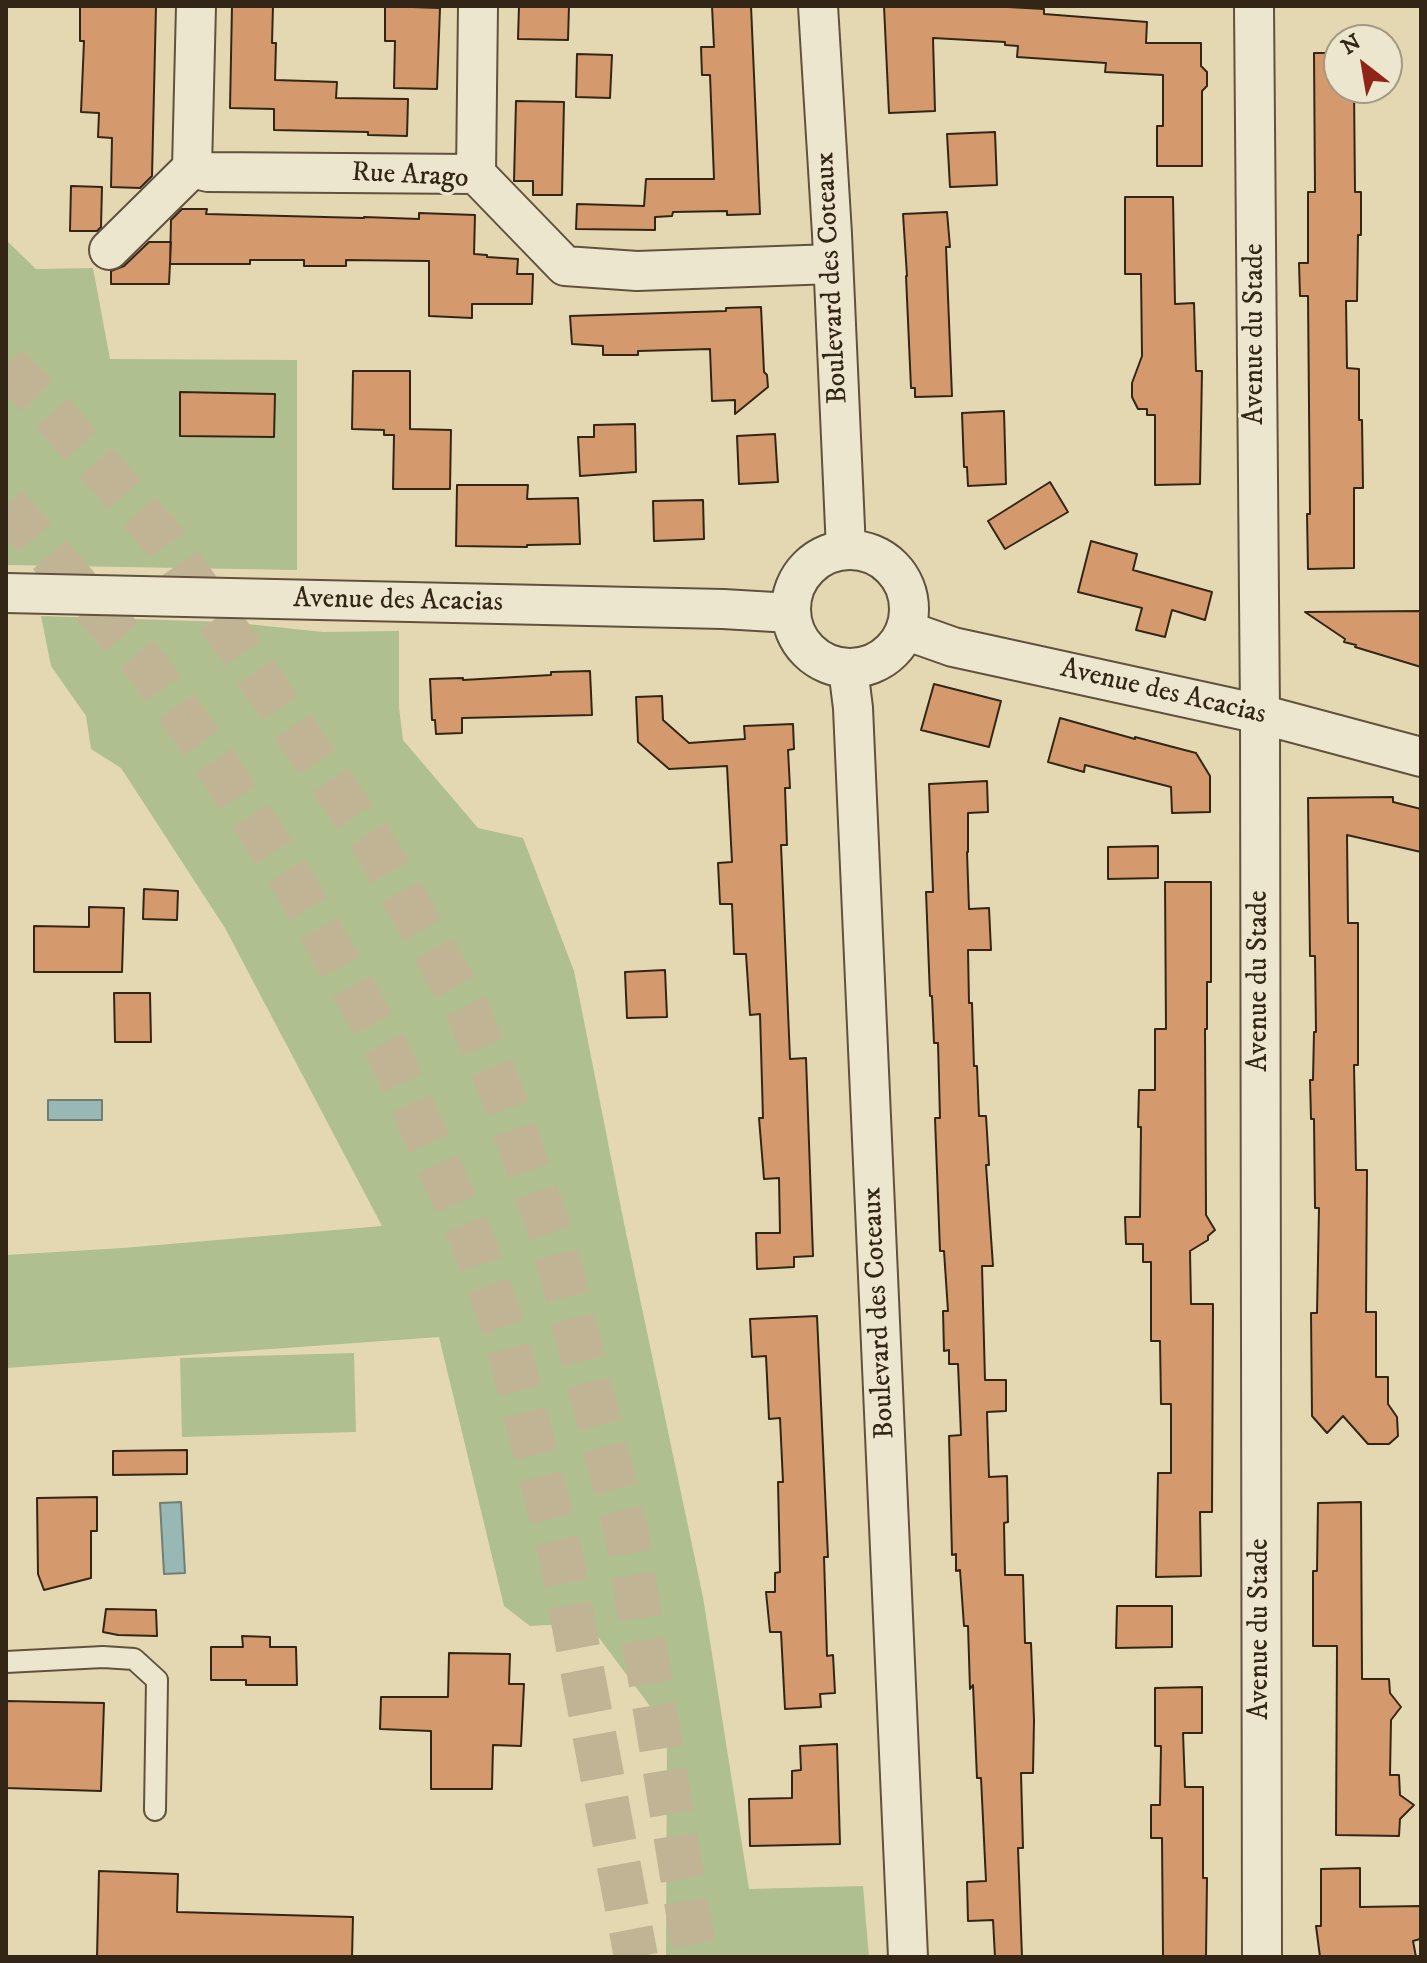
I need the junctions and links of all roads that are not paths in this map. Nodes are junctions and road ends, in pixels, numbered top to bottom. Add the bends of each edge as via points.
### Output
1 (196, 6) edge
2 (478, 6) edge
3 (818, 6) edge
4 (1254, 6) edge
5 (192, 168) junction
6 (476, 174) junction
7 (109, 250) dead end
8 (833, 264) junction
9 (846, 550) junction
10 (6, 593) edge
11 (791, 613) junction
12 (905, 630) junction
13 (848, 668) junction
14 (1260, 714) junction
15 (1421, 757) edge
16 (6, 1662) edge
17 (155, 1810) dead end
18 (908, 1957) edge
19 (1262, 1957) edge

1 - 5 street
2 - 6 street
3 - 8 street, Boulevard des Coteaux
4 - 14 street, Avenue du Stade
5 - 6 street, Rue Arago
5 - 7 street
6 - 8 street, Rue Arago via 565,266 637,271
8 - 9 street, Boulevard des Coteaux
9 - 11 street via 828,554 799,578
9 - 12 street via 883,560 897,574 909,610
10 - 11 street, Avenue des Acacias
11 - 13 street via 794,630 815,657
12 - 13 street via 883,658
12 - 14 street, Avenue des Acacias via 953,647
13 - 18 street, Boulevard des Coteaux
14 - 15 street, Avenue des Acacias
14 - 19 street, Avenue du Stade
16 - 17 lane via 134,1659 157,1680

